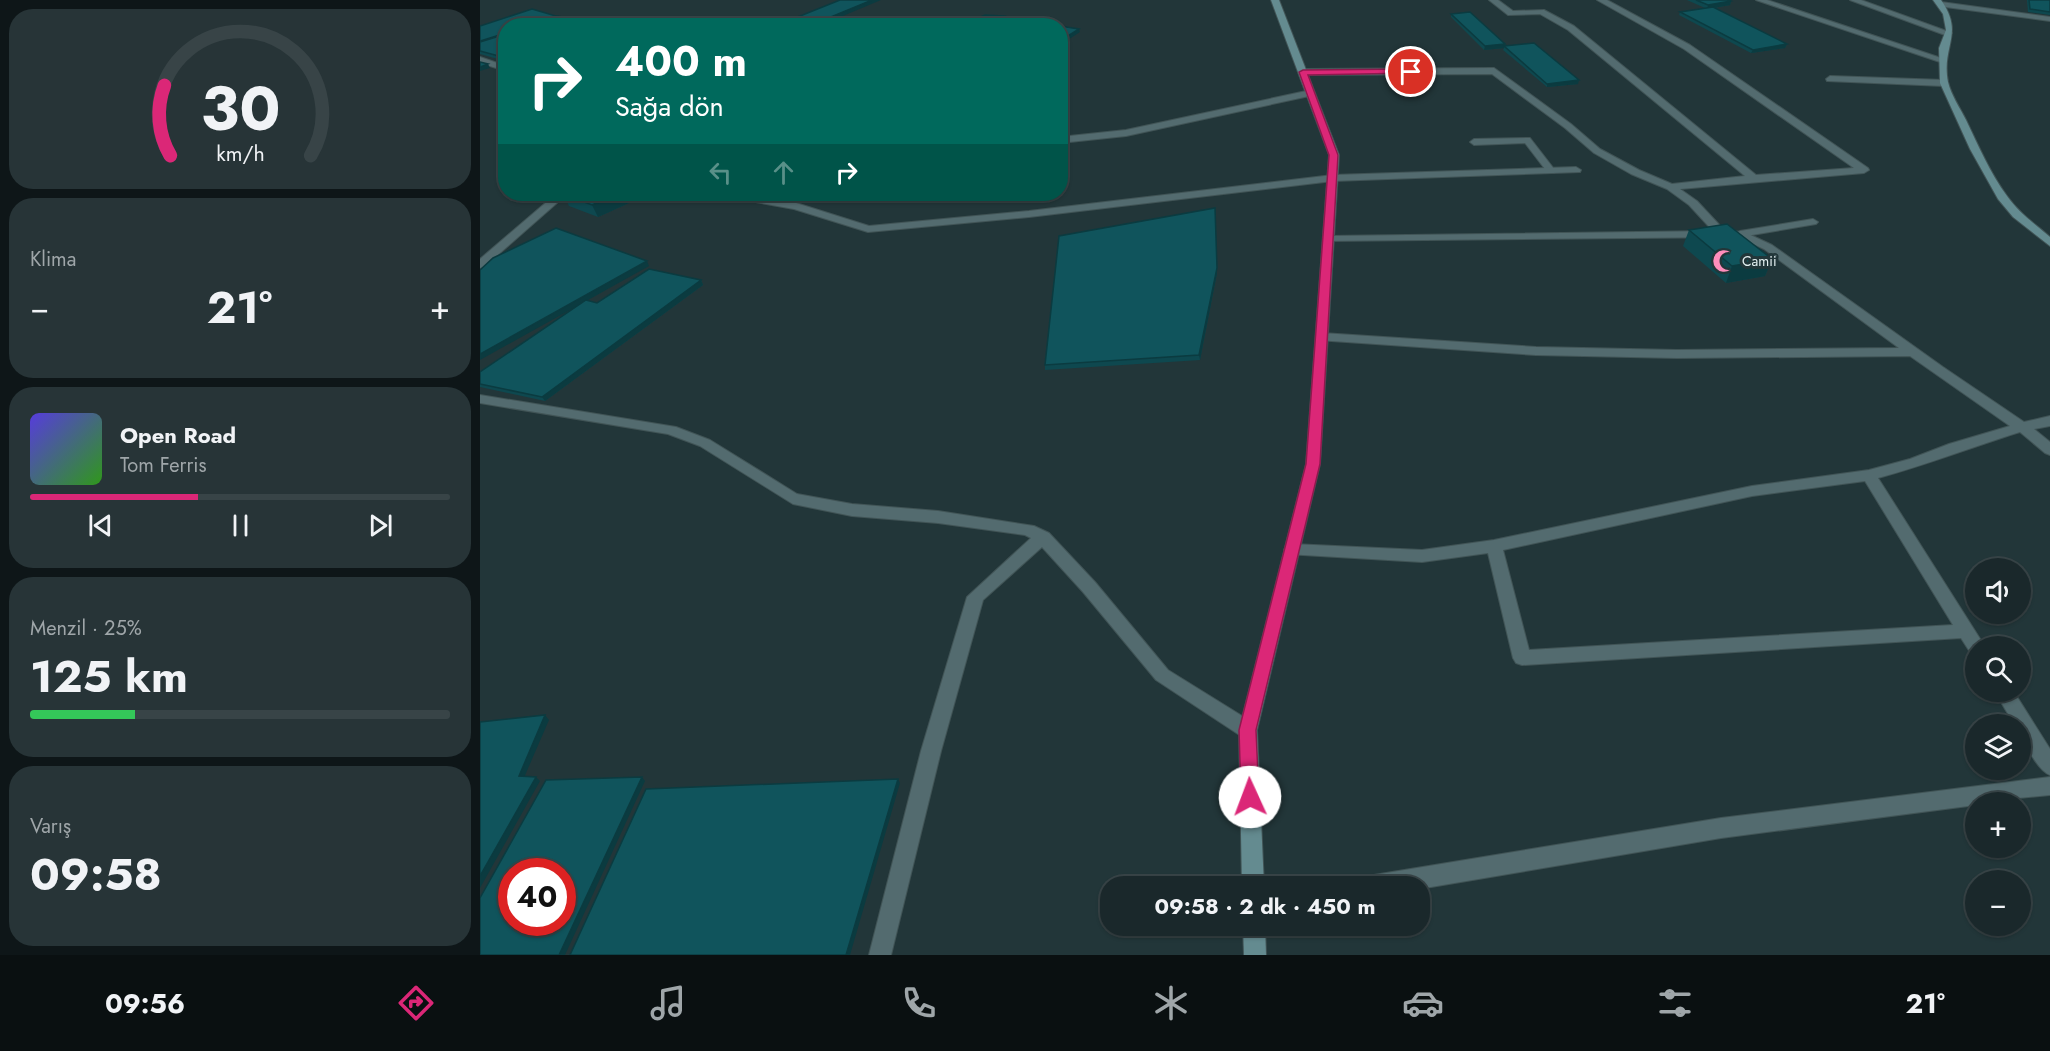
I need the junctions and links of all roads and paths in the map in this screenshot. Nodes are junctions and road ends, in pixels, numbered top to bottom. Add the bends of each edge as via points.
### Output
1 (1275, 0) edge
2 (1493, 0) edge
3 (1601, 0) edge
4 (1760, 0) edge
5 (1854, 0) edge
6 (1939, 2) edge
7 (2050, 19) edge
8 (1948, 33) junction
9 (480, 60) edge
10 (1942, 60) junction
11 (498, 66) edge
12 (1303, 72) junction
13 (1830, 79) dead end
14 (1944, 83) junction
15 (1311, 93) junction
16 (1068, 139) edge
17 (1474, 142) dead end
18 (1576, 170) dead end
19 (1551, 171) junction
20 (1333, 178) junction
21 (1753, 178) junction
22 (1671, 187) junction
23 (554, 201) edge
24 (766, 201) edge
25 (1813, 222) dead end
26 (1721, 233) junction
27 (1740, 234) junction
28 (1328, 239) junction
29 (2050, 242) edge
30 (480, 265) edge
31 (1322, 337) junction
32 (1913, 352) junction
33 (480, 399) edge
34 (2050, 421) edge
35 (2022, 427) junction
36 (2050, 450) edge
37 (1869, 475) junction
38 (1043, 537) junction
39 (1494, 546) junction
40 (1292, 550) junction
41 (1969, 636) edge
42 (1965, 639) edge
43 (2010, 702) edge
44 (1248, 730) junction
45 (2050, 766) edge
46 (2050, 786) edge
47 (1252, 876) edge
48 (1430, 877) edge
49 (1254, 936) edge
50 (880, 955) edge
51 (1255, 955) edge

1 - 12 street
2 - 21 street via 1511,13 1541,12 1571,28
3 - 21 street via 1687,47 1864,170
4 - 10 street
5 - 8 street
6 - 7 street
6 - 8 street via 1947,14
8 - 10 street
9 - 11 street
10 - 14 street
12 - 15 street
12 - 22 street via 1494,71 1596,151
13 - 14 street
14 - 29 street via 2002,197
15 - 16 street via 1126,133
15 - 20 street via 1334,155
17 - 19 lane via 1527,140
18 - 19 street
19 - 20 street
20 - 24 street via 868,230 796,206
20 - 28 street
21 - 22 street
22 - 26 street via 1693,203
23 - 30 street
25 - 27 lane
26 - 27 street
26 - 28 street
27 - 32 street via 1768,247
28 - 31 street
31 - 32 street via 1536,351
31 - 40 street via 1313,464
32 - 35 street
33 - 38 street via 671,430 705,443 793,499 852,510 1028,530
34 - 35 street
35 - 36 street
35 - 37 street
37 - 39 street via 1752,490
37 - 41 street
38 - 44 street via 1162,675
38 - 50 street via 975,597 931,751
39 - 40 street via 1422,556
39 - 42 street via 1522,658
40 - 44 street
43 - 45 street
44 - 47 street
46 - 48 street via 1721,828
49 - 51 street

